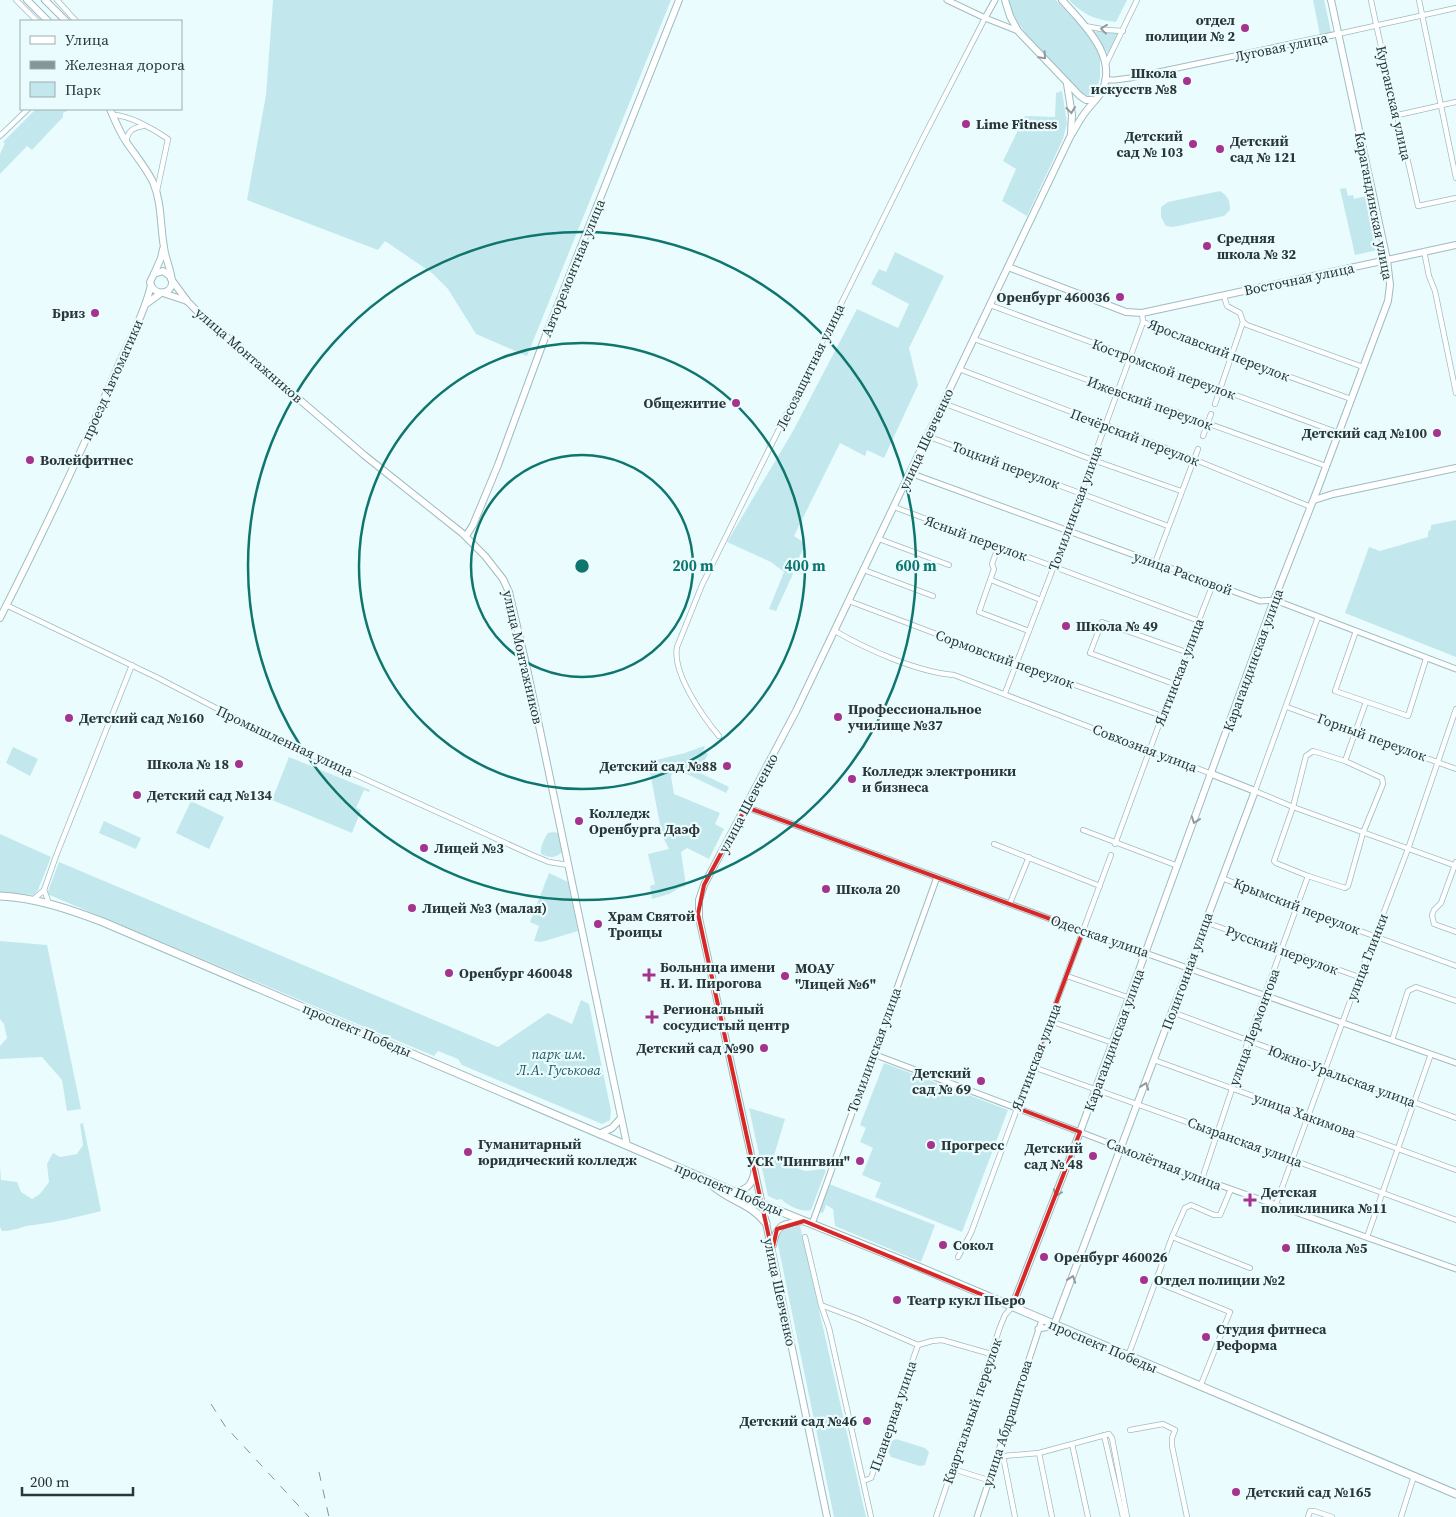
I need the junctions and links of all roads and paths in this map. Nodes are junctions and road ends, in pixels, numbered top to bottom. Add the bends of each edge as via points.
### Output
1 (16, 0) edge
2 (27, 0) edge
3 (45, 0) edge
4 (57, 0) edge
5 (680, 0) edge
6 (948, 0) edge
7 (995, 0) edge
8 (1005, 0) edge
9 (1062, 0) edge
10 (1137, 0) edge
11 (1331, 0) edge
12 (1371, 0) edge
13 (1419, 0) edge
14 (1456, 8) edge
15 (1422, 15) junction
16 (985, 18) junction
17 (36, 20) edge
18 (47, 20) edge
19 (65, 20) edge
20 (75, 20) edge
21 (1085, 26) junction
22 (1376, 26) junction
23 (1018, 31) junction
24 (1123, 31) junction
25 (1338, 34) junction
26 (1105, 65) junction
27 (1105, 80) junction
28 (1067, 83) junction
29 (1095, 100) junction
30 (1456, 102) edge
31 (1440, 106) junction
32 (27, 110) edge
33 (111, 112) edge
34 (1398, 116) junction
35 (144, 125) junction
36 (0, 136) edge
37 (1070, 137) junction
38 (126, 142) junction
39 (1456, 178) edge
40 (157, 192) junction
41 (1456, 198) edge
42 (1456, 245) edge
43 (164, 248) junction
44 (1424, 252) junction
45 (1387, 260) junction
46 (1008, 267) junction
47 (154, 274) junction
48 (171, 278) junction
49 (150, 285) junction
50 (162, 293) junction
51 (1224, 296) junction
52 (188, 302) junction
53 (146, 304) junction
54 (990, 305) junction
55 (1142, 313) junction
56 (1143, 322) junction
57 (1243, 322) junction
58 (974, 338) junction
59 (1130, 356) junction
60 (1232, 356) junction
61 (1363, 367) junction
62 (959, 369) junction
63 (1219, 389) junction
64 (1118, 391) junction
65 (1456, 393) edge
66 (1351, 399) junction
67 (943, 403) junction
68 (1214, 404) dead end
69 (1211, 414) dead end
70 (1208, 424) junction
71 (1105, 425) junction
72 (1339, 433) junction
73 (927, 436) junction
74 (1203, 436) dead end
75 (1198, 449) dead end
76 (1194, 459) junction
77 (1093, 460) junction
78 (1326, 466) junction
79 (1456, 468) edge
80 (910, 473) junction
81 (1318, 488) junction
82 (1181, 491) junction
83 (1081, 493) junction
84 (1333, 494) junction
85 (1314, 500) junction
86 (894, 507) junction
87 (1311, 507) junction
88 (1168, 526) junction
89 (1067, 531) junction
90 (466, 536) junction
91 (879, 539) junction
92 (998, 547) junction
93 (1155, 563) junction
94 (948, 565) dead end
95 (1054, 566) junction
96 (864, 570) junction
97 (990, 580) junction
98 (1213, 584) junction
99 (933, 596) dead end
100 (1041, 600) junction
101 (1274, 600) junction
102 (849, 601) junction
103 (6, 605) junction
104 (1318, 617) junction
105 (0, 618) edge
106 (1199, 621) junction
107 (835, 631) junction
108 (1029, 631) junction
109 (1356, 631) junction
110 (1186, 652) junction
111 (1426, 659) junction
112 (1016, 664) junction
113 (132, 665) junction
114 (1456, 669) edge
115 (1174, 684) junction
116 (1005, 693) junction
117 (1366, 702) junction
118 (1287, 707) junction
119 (1456, 709) edge
120 (1162, 716) junction
121 (1356, 731) junction
122 (719, 736) dead end
123 (1150, 751) junction
124 (1345, 761) junction
125 (1438, 761) junction
126 (1456, 769) edge
127 (1212, 774) junction
128 (1255, 791) junction
129 (746, 807) junction
130 (1293, 807) junction
131 (1083, 830) dead end
132 (1364, 833) junction
133 (1116, 843) junction
134 (994, 844) dead end
135 (1408, 849) junction
136 (1111, 855) dead end
137 (1029, 857) junction
138 (568, 865) junction
139 (1456, 865) edge
140 (1178, 866) junction
141 (1308, 876) junction
142 (937, 877) junction
143 (1222, 878) junction
144 (1100, 886) junction
145 (44, 890) junction
146 (0, 896) edge
147 (34, 900) junction
148 (49, 903) junction
149 (1010, 903) junction
150 (1297, 908) junction
151 (1205, 922) junction
152 (1084, 930) junction
153 (1456, 932) edge
154 (1375, 935) junction
155 (1282, 950) junction
156 (1147, 952) junction
157 (1456, 966) edge
158 (1188, 967) junction
159 (1067, 976) junction
160 (1359, 977) junction
161 (1265, 995) junction
162 (1456, 995) edge
163 (1130, 998) junction
164 (1454, 1001) edge
165 (1172, 1012) junction
166 (1050, 1020) junction
167 (1342, 1022) junction
168 (1392, 1040) junction
169 (1248, 1041) junction
170 (1113, 1044) junction
171 (873, 1054) junction
172 (1431, 1054) junction
173 (1154, 1060) junction
174 (1456, 1063) edge
175 (1033, 1067) junction
176 (1326, 1069) junction
177 (1232, 1088) junction
178 (1096, 1089) junction
179 (1414, 1103) junction
180 (1138, 1104) junction
181 (1017, 1108) junction
182 (1309, 1116) junction
183 (621, 1118) junction
184 (1456, 1118) edge
185 (1080, 1132) junction
186 (1217, 1133) junction
187 (599, 1134) junction
188 (626, 1145) junction
189 (1122, 1148) junction
190 (1398, 1148) junction
191 (1293, 1160) junction
192 (755, 1170) junction
193 (1456, 1170) edge
194 (1202, 1179) junction
195 (706, 1180) junction
196 (1231, 1189) junction
197 (735, 1192) junction
198 (1381, 1192) junction
199 (762, 1204) junction
200 (1276, 1204) junction
201 (1456, 1220) edge
202 (804, 1221) junction
203 (766, 1223) junction
204 (812, 1224) junction
205 (805, 1237) dead end
206 (1366, 1237) junction
207 (1172, 1238) junction
208 (772, 1251) junction
209 (958, 1258) dead end
210 (1250, 1268) dead end
211 (1456, 1269) edge
212 (1156, 1282) junction
213 (821, 1305) junction
214 (1012, 1307) junction
215 (1042, 1320) junction
216 (1054, 1325) junction
217 (1038, 1329) junction
218 (918, 1345) junction
219 (991, 1354) junction
220 (1128, 1356) junction
221 (1200, 1387) junction
222 (1130, 1430) dead end
223 (1104, 1435) junction
224 (1072, 1444) junction
225 (1039, 1453) junction
226 (996, 1454) junction
227 (1003, 1456) junction
228 (953, 1469) junction
229 (1414, 1476) junction
230 (988, 1480) junction
231 (863, 1481) junction
232 (1456, 1494) edge
233 (978, 1516) edge
234 (826, 1517) edge
235 (871, 1517) edge
236 (936, 1517) edge
237 (1015, 1517) edge
238 (1052, 1517) edge
239 (1088, 1517) edge
240 (1122, 1517) edge
241 (1127, 1517) edge
242 (1187, 1517) edge
243 (1308, 1517) edge
244 (1332, 1517) edge
245 (1401, 1517) edge

1 - 17 street
2 - 18 main road
3 - 19 main road
4 - 20 street
5 - 90 main road, Авторемонтная улица via 547,332 498,466
6 - 16 street
7 - 16 street, Лесозащитная улица
8 - 23 main road
9 - 21 main road
10 - 24 street
11 - 25 main road, Карагандинская улица
12 - 22 street, Курганская улица
13 - 15 street
14 - 15 street, Луговая улица
15 - 22 street, Луговая улица
15 - 31 street
16 - 23 street
16 - 122 street, Лесозащитная улица via 707,574 677,647 676,656 688,692
24 -> 21 street
21 - 26 main road via 1101,48
22 - 25 street, Луговая улица
22 - 34 street, Курганская улица
23 -> 28 main road
24 - 26 street
25 - 27 street, Луговая улица via 1130,78
25 - 45 main road, Карагандинская улица
26 - 27 main road
27 - 29 main road, улица Шевченко
28 - 29 main road via 1084,99
28 -> 37 main road, улица Шевченко via 1072,115
29 - 37 main road, улица Шевченко
30 - 31 street
31 - 34 street
31 - 39 street
32 - 36 street
33 - 35 street
33 - 38 main road, улица Монтажников
34 - 41 street, Курганская улица via 1418,206
35 - 38 street via 132,129
35 - 40 street via 168,139
37 - 46 main road, улица Шевченко
38 - 40 main road, улица Монтажников via 148,172
40 - 43 main road, улица Монтажников
42 - 44 main road, Восточная улица
43 - 47 main road, улица Монтажников
43 - 48 main road, улица Монтажников
44 - 45 main road, Восточная улица
44 - 65 street
45 - 51 main road, Восточная улица
45 - 61 main road, Карагандинская улица via 1388,301
46 - 54 main road, улица Шевченко
46 - 55 main road, Ярославский переулок via 1126,312
47 - 48 main road via 163,271
47 - 49 main road
48 - 50 main road via 169,289
48 - 52 main road, улица Монтажников
49 - 50 main road via 154,291
49 - 53 main road, проезд Автоматики
50 - 52 main road, улица Монтажников
50 - 53 main road, проезд Автоматики
51 - 55 main road, Восточная улица
51 - 57 street via 1227,306 1240,313
52 - 90 main road, улица Монтажников via 364,455
53 - 103 main road, проезд Автоматики via 69,478
54 - 58 main road, улица Шевченко
54 - 59 street, Костромской переулок
55 - 56 street, Ярославский переулок
56 - 59 street, Томилинская улица
56 - 60 street, Ярославский переулок
57 - 60 street
57 - 61 street
58 - 62 main road, улица Шевченко
58 - 64 street, Ижевский переулок
59 - 63 street, Костромской переулок
59 - 64 street, Томилинская улица
60 - 63 street
60 - 66 street, Ярославский переулок
61 - 66 main road, Карагандинская улица
62 - 67 main road, улица Шевченко
62 - 71 street, Печёрский переулок
63 - 68 street
63 - 72 street, Костромской переулок
64 - 70 street, Ижевский переулок
64 - 71 street, Томилинская улица
66 - 72 main road, Карагандинская улица
67 - 73 main road, улица Шевченко
67 - 77 street
69 - 70 street
70 - 74 street
70 - 78 street, Ижевский переулок
71 - 76 street, Печёрский переулок
71 - 77 street, Томилинская улица
72 - 78 main road, Карагандинская улица
73 - 80 main road, улица Шевченко
73 - 83 street, Тоцкий переулок
75 - 76 street
76 - 82 street
76 - 87 street, Печёрский переулок
77 - 82 street
77 - 83 street, Томилинская улица
78 - 81 main road, Карагандинская улица
79 - 84 main road
80 - 86 main road, улица Шевченко
80 - 89 street, улица Расковой
81 - 84 main road
81 - 85 main road, Карагандинская улица
82 - 88 street
83 - 88 street, Тоцкий переулок
83 - 89 street, Томилинская улица
84 - 85 main road
85 - 87 main road, Карагандинская улица
86 - 91 main road, улица Шевченко
86 - 92 street, Ясный переулок
87 - 101 main road, Карагандинская улица
88 - 93 street
89 - 93 street, улица Расковой
89 - 95 street, Томилинская улица
90 - 138 main road, улица Монтажников via 492,564 509,592
91 - 94 street
91 - 96 main road, улица Шевченко
92 - 95 street, Ясный переулок
92 - 97 street
93 - 98 street, улица Расковой
95 - 100 street, Томилинская улица
95 - 106 street, Ясный переулок
96 - 99 street
96 - 102 main road, улица Шевченко
97 - 100 street
97 - 108 street via 979,612
98 - 101 street, улица Расковой via 1260,601
98 - 106 street, Ялтинская улица
100 - 108 street, Томилинская улица
101 - 104 street, улица Расковой
101 - 127 main road, Карагандинская улица
102 - 107 main road, улица Шевченко
102 - 112 street, Сормовский переулок
103 - 105 main road, проезд Автоматики
103 - 113 street, Промышленная улица
104 - 109 street, улица Расковой
104 - 118 street, Полигонная улица
106 - 110 street, Ялтинская улица
107 - 116 street, Совхозная улица via 884,655
107 - 129 main road, улица Шевченко
108 - 112 street, Томилинская улица
109 - 111 street, улица Расковой
109 - 117 street via 1335,691
110 - 115 street, Ялтинская улица
110 - 115 street via 1102,622 1090,653
111 - 114 street, улица Расковой
111 - 117 street via 1408,716
112 - 116 street, Томилинская улица
112 - 120 street, Сормовский переулок
113 - 138 street, Промышленная улица via 270,736 549,862
113 - 145 street
115 - 120 street, Ялтинская улица
116 - 123 street, Совхозная улица
117 - 121 street
118 - 121 street, Горный переулок
118 - 128 street, Полигонная улица
119 - 125 street, улица Глинки
120 - 123 street, Ялтинская улица
121 - 124 street
121 - 125 street, Горный переулок
123 - 127 street, Совхозная улица
123 - 133 street, Ялтинская улица
124 - 130 street via 1309,752
124 - 132 street via 1382,778 1383,784
125 - 126 street, Горный переулок
125 - 135 street, улица Глинки
127 - 128 main road, Совхозная улица
127 -> 140 main road, Карагандинская улица
128 - 130 street, Совхозная улица
128 - 143 main road, Полигонная улица
129 - 142 street, Одесская улица
129 - 192 main road, улица Шевченко via 704,885 698,914
130 - 132 street, Совхозная улица
130 - 141 street via 1274,861
131 - 133 street
132 - 135 street, Совхозная улица
132 - 141 street via 1348,886 1342,888
133 - 140 street
134 - 137 street
135 - 139 street, Совхозная улица
135 - 154 street, улица Глинки
136 - 144 street, Ялтинская улица
137 - 144 street
137 - 149 street
138 - 183 main road, улица Монтажников
139 - 153 street via 1443,899 1432,915 1434,924
140 - 156 main road, Карагандинская улица
141 - 150 street, улица Лермонтова
142 - 149 street, Одесская улица
142 - 171 street, Томилинская улица
143 - 150 street, Крымский переулок
143 - 151 main road, Полигонная улица
144 - 152 street, Ялтинская улица
145 - 147 street
145 - 148 street
146 - 147 main road, проспект Победы
147 - 148 main road, проспект Победы
148 - 187 main road, проспект Победы via 103,922
149 - 152 street, Одесская улица
150 - 154 street, Крымский переулок
150 - 155 street, улица Лермонтова
151 - 155 street, Русский переулок
151 - 158 main road, Полигонная улица
152 - 156 street, Одесская улица
152 - 159 street, Ялтинская улица
154 - 157 street, Крымский переулок
154 - 160 street, улица Глинки
155 - 160 street, Русский переулок
155 - 161 street, улица Лермонтова
156 - 158 street, Одесская улица
156 - 163 main road, Карагандинская улица
158 - 161 street, Одесская улица
158 - 165 main road, Полигонная улица
159 - 163 street
159 - 166 street, Ялтинская улица
160 - 167 street, улица Глинки
161 - 167 street, Одесская улица
161 - 169 street, улица Лермонтова
162 - 164 street
163 - 170 main road, Карагандинская улица
164 - 168 street via 1411,988
165 - 169 street, Южно-Уральская улица
165 - 173 main road, Полигонная улица
166 - 170 street
166 - 175 street, Ялтинская улица
167 - 168 street, Одесская улица
167 - 176 street, улица Глинки
168 - 172 street, Одесская улица
169 - 176 street, Южно-Уральская улица
169 - 177 street, улица Лермонтова
170 - 178 main road, Карагандинская улица
171 - 181 street, Самолётная улица
171 - 204 street, Томилинская улица
172 - 174 street, Одесская улица
172 - 179 street
173 - 177 street, улица Хакимова
180 -> 173 main road, Полигонная улица
175 - 178 street, Сызранская улица
175 - 181 street, Ялтинская улица
176 - 179 street, Южно-Уральская улица
176 - 182 street, улица Глинки
177 - 182 street, улица Хакимова
177 - 186 street, улица Лермонтова
178 - 180 street, Сызранская улица
178 - 185 main road, Карагандинская улица
179 - 184 street, Южно-Уральская улица
179 - 190 street
180 - 186 street, Сызранская улица
180 - 189 main road, Полигонная улица
181 - 185 street, Самолётная улица
181 - 209 street, Ялтинская улица via 971,1233
182 - 190 street, улица Хакимова
182 - 191 street, улица Глинки
183 - 187 main road via 612,1128
183 - 188 main road, улица Монтажников
185 - 189 street, Самолётная улица
185 -> 214 main road, Карагандинская улица
186 - 191 street, Сызранская улица
186 - 194 street, улица Лермонтова
187 - 188 main road, проспект Победы
188 - 195 main road, проспект Победы
189 - 194 street, Самолётная улица
216 -> 189 main road, Полигонная улица
190 - 193 street, улица Хакимова
190 - 198 street
191 - 198 street, Сызранская улица
191 - 200 street, улица Глинки
192 - 197 main road via 750,1185
192 - 199 main road, улица Шевченко
194 - 196 street, Самолётная улица
195 - 197 main road, проспект Победы
195 - 203 main road via 717,1190 756,1211
196 - 200 street, Самолётная улица
196 - 207 street via 1220,1215 1188,1205
197 - 199 main road, проспект Победы
198 - 201 street, Сызранская улица
198 - 206 street
199 - 202 main road, проспект Победы
199 - 203 main road, улица Шевченко
200 - 206 street, Самолётная улица
202 - 204 main road, проспект Победы
202 - 208 main road via 784,1224 778,1229
203 - 208 main road, улица Шевченко
204 - 214 main road, проспект Победы
205 - 213 street
206 - 211 street, Самолётная улица
207 - 210 street
207 - 212 street
208 - 234 main road, улица Шевченко
212 - 220 street
212 - 221 street via 1230,1312
213 - 218 street, Планерная улица
213 - 231 street
214 - 215 main road, проспект Победы
214 - 219 street, Квартальный переулок via 1005,1315
215 - 216 main road, проспект Победы
215 - 217 street, улица Абдрашитова
216 - 217 street
216 - 220 main road, проспект Победы
217 - 226 street, улица Абдрашитова
218 - 219 street, Планерная улица via 942,1340
218 - 231 street, Планерная улица via 871,1478
219 - 228 street, Квартальный переулок
220 - 221 main road, проспект Победы
221 - 229 main road, проспект Победы
222 - 242 street via 1163,1424 1175,1430 1172,1446
223 - 224 street
223 - 240 street
223 - 241 street via 1109,1434 1112,1438
224 - 225 street
224 - 239 street
225 - 227 street
225 - 238 street
226 - 227 street
226 - 230 street, улица Абдрашитова
227 - 237 street
228 - 230 street
228 - 236 street, Квартальный переулок
229 - 232 main road, проспект Победы
229 - 245 street
230 - 233 street, улица Абдрашитова
231 - 235 street
243 - 244 street via 1310,1511

